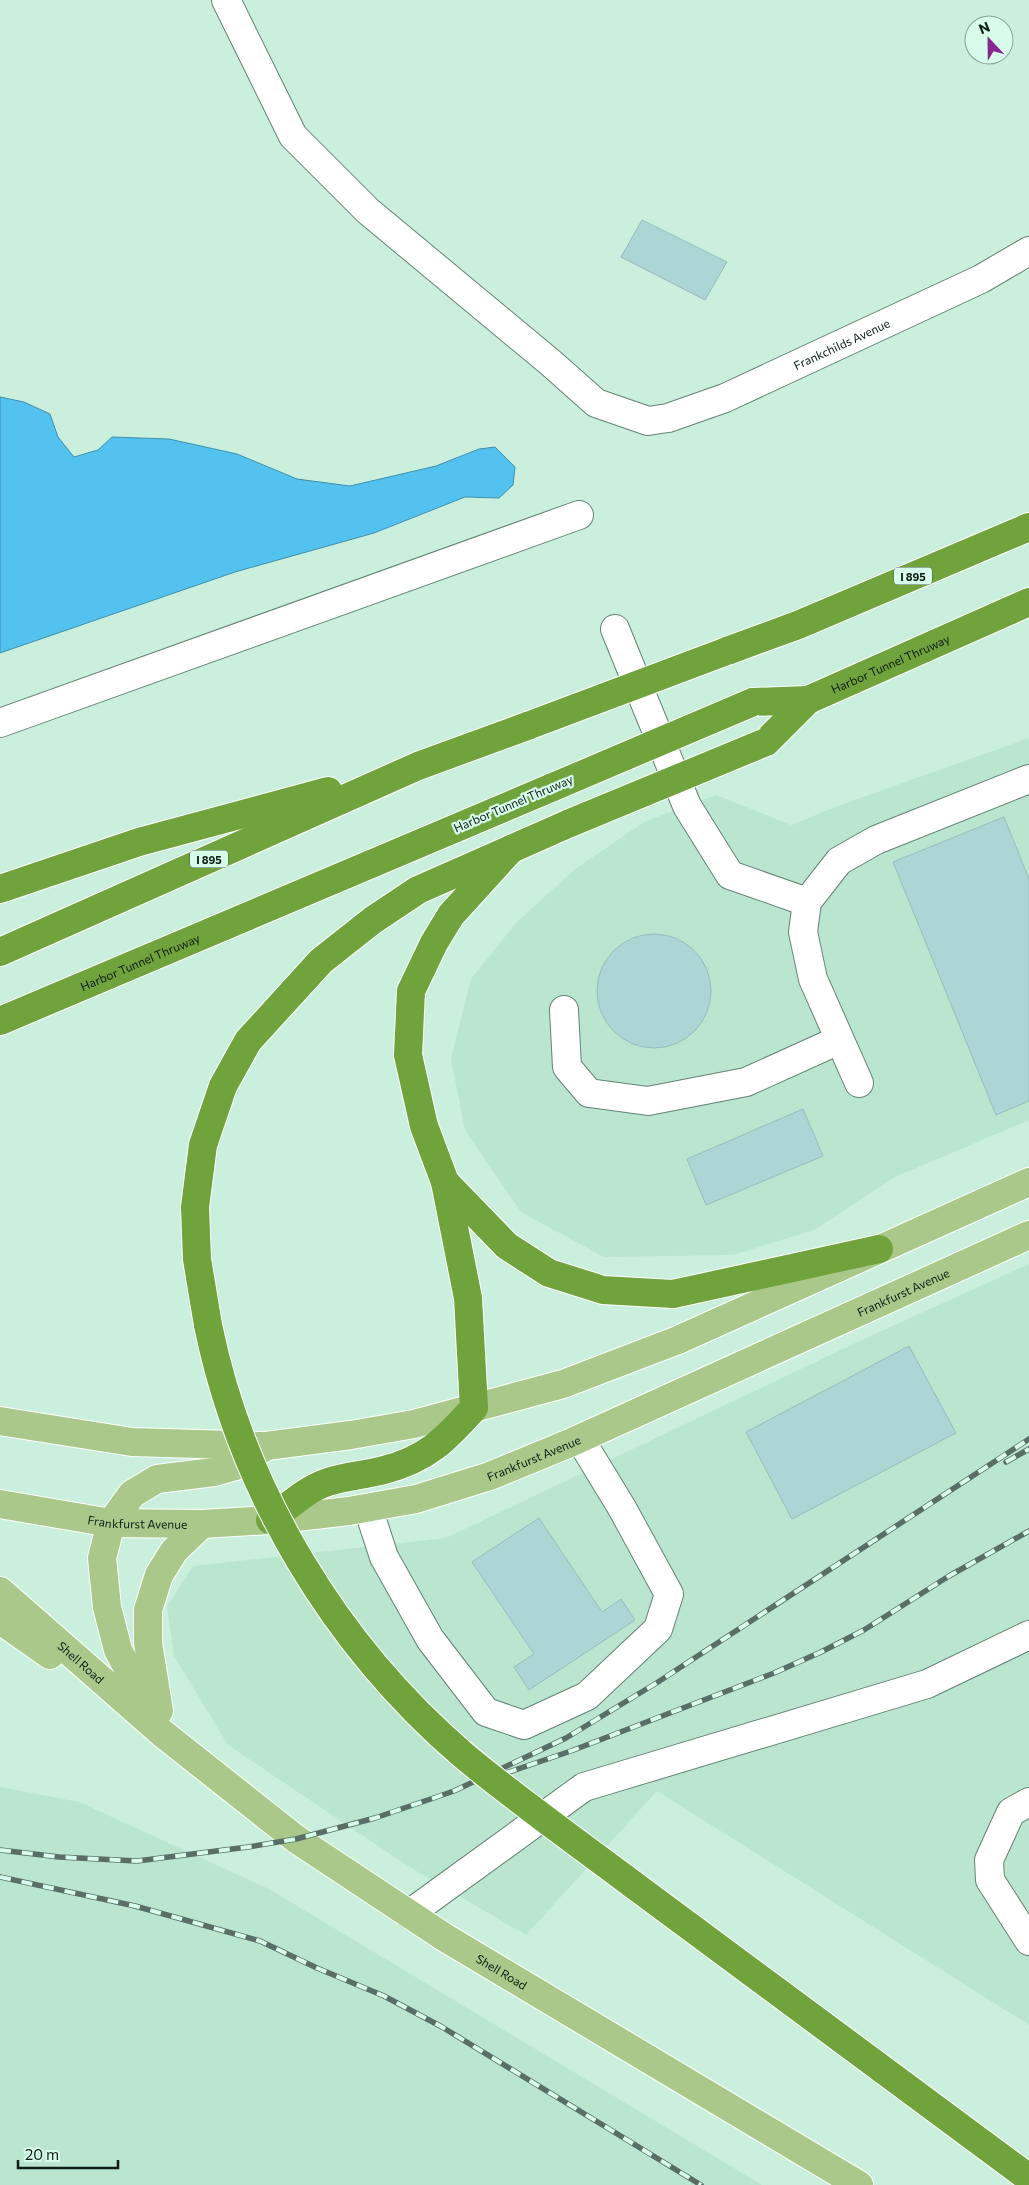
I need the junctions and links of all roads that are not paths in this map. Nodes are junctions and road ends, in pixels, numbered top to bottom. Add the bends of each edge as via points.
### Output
1 (226, 0) edge
2 (1029, 251) edge
3 (579, 515) dead end
4 (1029, 527) edge
5 (1029, 602) edge
6 (615, 629) dead end
7 (808, 700) junction
8 (0, 724) edge
9 (418, 766) junction
10 (1029, 779) edge
11 (511, 849) junction
12 (0, 889) edge
13 (807, 902) junction
14 (0, 952) edge
15 (564, 1010) dead end
16 (0, 1021) edge
17 (839, 1040) junction
18 (859, 1083) dead end
19 (445, 1182) junction
20 (1029, 1182) edge
21 (1029, 1235) edge
22 (879, 1249) junction
23 (474, 1408) junction
24 (0, 1421) edge
25 (580, 1439) junction
26 (266, 1446) junction
27 (0, 1504) edge
28 (368, 1508) junction
29 (270, 1520) junction
30 (111, 1523) junction
31 (202, 1524) junction
32 (0, 1591) edge
33 (0, 1620) edge
34 (1029, 1635) edge
35 (162, 1732) junction
36 (1029, 1802) edge
37 (409, 1914) junction
38 (1029, 1941) edge
39 (1029, 2178) edge
40 (859, 2185) edge

1 - 2 lane, Frankchilds Avenue via 293,136 368,212 596,403 648,421 668,418 725,398 981,279
3 - 8 lane
4 - 9 highway, I 895, bridge via 798,625
5 - 7 highway, Harbor Tunnel Thruway
6 - 13 lane via 687,806 730,875
7 - 11 highway, bridge via 766,742
7 - 16 highway, Harbor Tunnel Thruway, bridge via 753,702
9 - 12 highway via 139,842
9 - 14 highway, I 895
10 - 13 lane via 876,840 839,861
11 - 19 highway via 451,915 411,991 408,1055 424,1126
11 - 39 highway, bridge via 418,890 321,961 248,1041 223,1086 203,1145 194,1207 197,1259 216,1367 256,1477 316,1588 345,1629 380,1674 463,1754 631,1883
13 - 17 lane via 803,932 813,979
15 - 17 lane via 567,1067 589,1093 648,1101 746,1082
17 - 18 lane
19 - 22 highway via 507,1246 549,1273 603,1290 673,1294
19 - 23 highway via 468,1298
20 - 22 main road
21 - 25 main road, Frankfurst Avenue
22 - 23 main road via 678,1340 563,1384
23 - 26 main road via 414,1424
23 - 29 highway via 446,1439 419,1458 384,1470 326,1482
24 - 26 main road via 132,1442
25 - 28 main road, Frankfurst Avenue via 490,1476 416,1499
25 - 28 lane via 669,1594 658,1629 587,1696 524,1725 486,1712 430,1639 384,1557
26 - 30 main road via 239,1464 214,1472 157,1480 132,1494
27 - 30 main road, Frankfurst Avenue
28 - 29 main road, Frankfurst Avenue
29 - 31 main road, Frankfurst Avenue
30 - 31 main road, Frankfurst Avenue
30 - 35 main road via 102,1558 107,1607 118,1650
31 - 35 main road via 174,1550 159,1575 148,1610 148,1643
32 - 35 main road, Shell Road
33 - 35 main road, Shell Road
34 - 37 lane via 927,1684 584,1786
35 - 37 main road, Shell Road via 296,1839
36 - 38 lane via 1011,1812 990,1860 990,1880
37 - 40 main road, Shell Road via 444,1938

